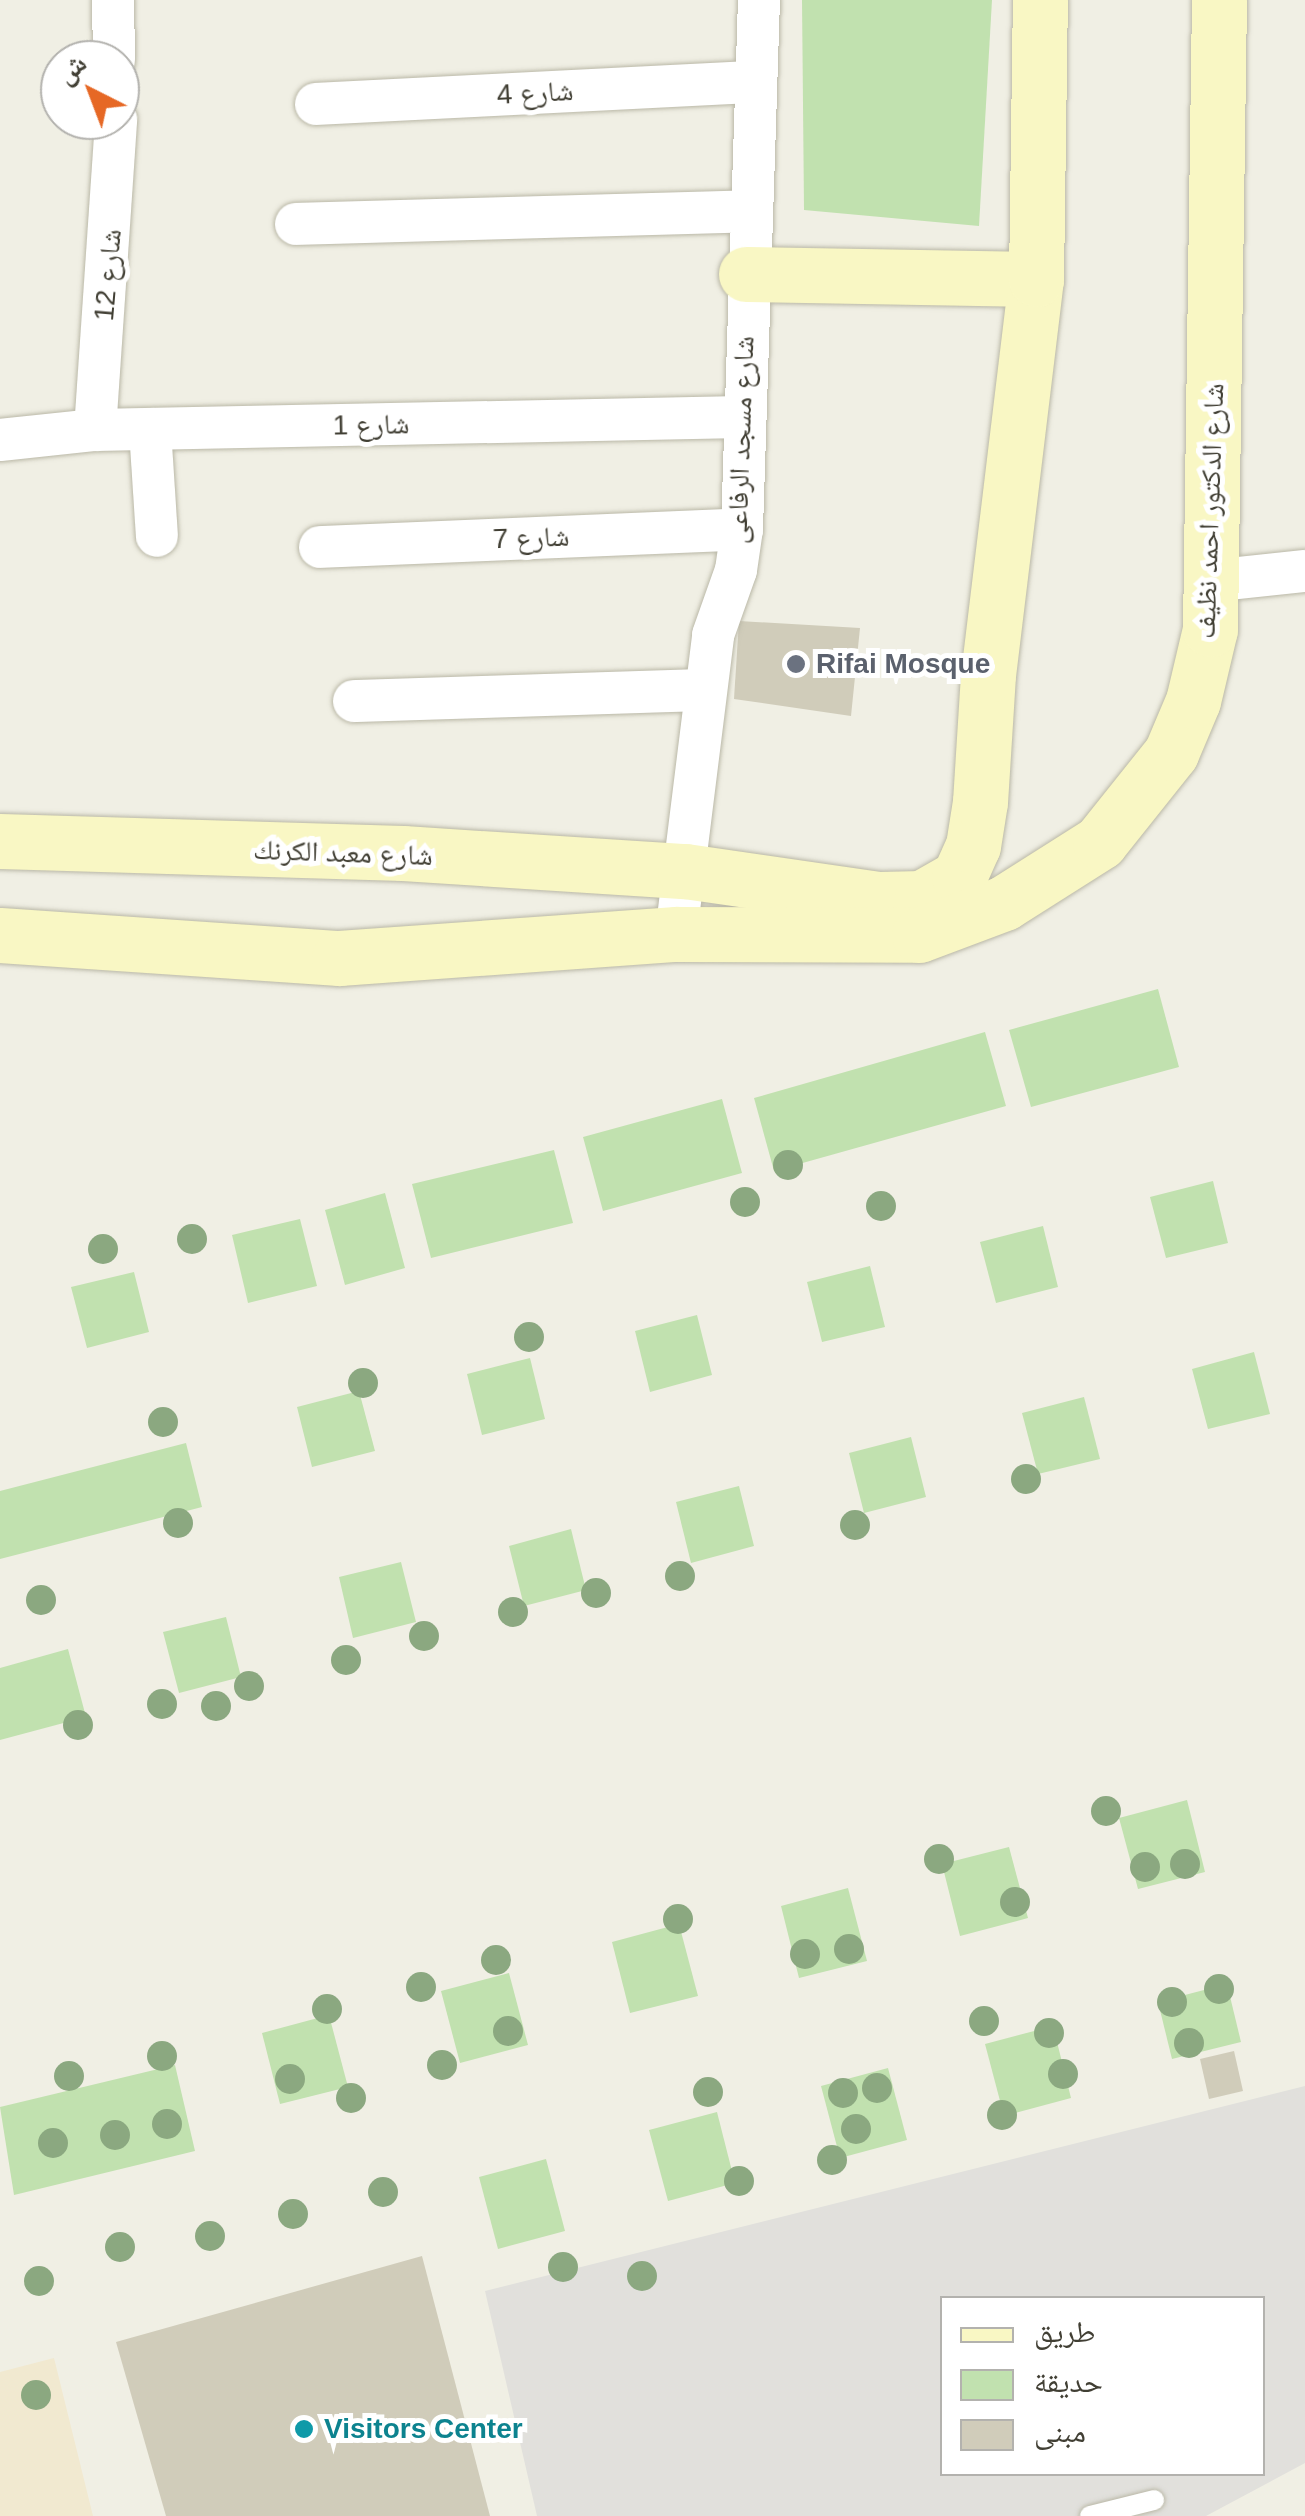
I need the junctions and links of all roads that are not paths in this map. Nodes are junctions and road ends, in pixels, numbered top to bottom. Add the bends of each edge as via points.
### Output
1 (112, 0) edge
2 (759, 0) edge
3 (1040, 0) edge
4 (1220, 0) edge
5 (113, 40) edge
6 (754, 82) junction
7 (316, 104) dead end
8 (115, 140) edge
9 (748, 211) junction
10 (296, 224) dead end
11 (746, 274) junction
12 (1036, 279) junction
13 (742, 417) junction
14 (150, 429) junction
15 (94, 430) junction
16 (0, 440) edge
17 (742, 529) junction
18 (157, 536) dead end
19 (320, 547) dead end
20 (1305, 570) edge
21 (1211, 581) junction
22 (705, 690) junction
23 (354, 701) dead end
24 (0, 842) edge
25 (685, 871) junction
26 (676, 934) junction
27 (0, 935) edge
28 (1154, 2500) dead end
29 (1090, 2516) edge

1 - 5 street
2 - 6 street, شارع مسجد الرفاعى
3 - 12 street
4 - 21 street, شارع الدكتور احمد نظيف
6 - 7 street, شارع 4
6 - 9 street, شارع مسجد الرفاعى
8 - 15 street, شارع 12
9 - 10 street
9 - 11 street, شارع مسجد الرفاعى
11 - 12 street
11 - 13 street, شارع مسجد الرفاعى
12 - 25 street via 988,675 980,802 973,846 959,877 922,898 880,899
13 - 14 street, شارع 1
13 - 17 street, شارع مسجد الرفاعى
14 - 15 street, شارع 1
14 - 18 street
15 - 16 street, شارع 1
17 - 19 street, شارع 7
17 - 22 street, شارع مسجد الرفاعى
20 - 21 street
21 - 26 street, شارع الدكتور احمد نظيف via 1210,630 1194,700 1171,753 1100,842 1055,876 969,920 919,934
22 - 23 street
22 - 25 street, شارع مسجد الرفاعى
24 - 25 street, شارع معبد الكرنك via 403,853
25 - 26 street, شارع مسجد الرفاعى
26 - 27 street via 338,958
28 - 29 lane

